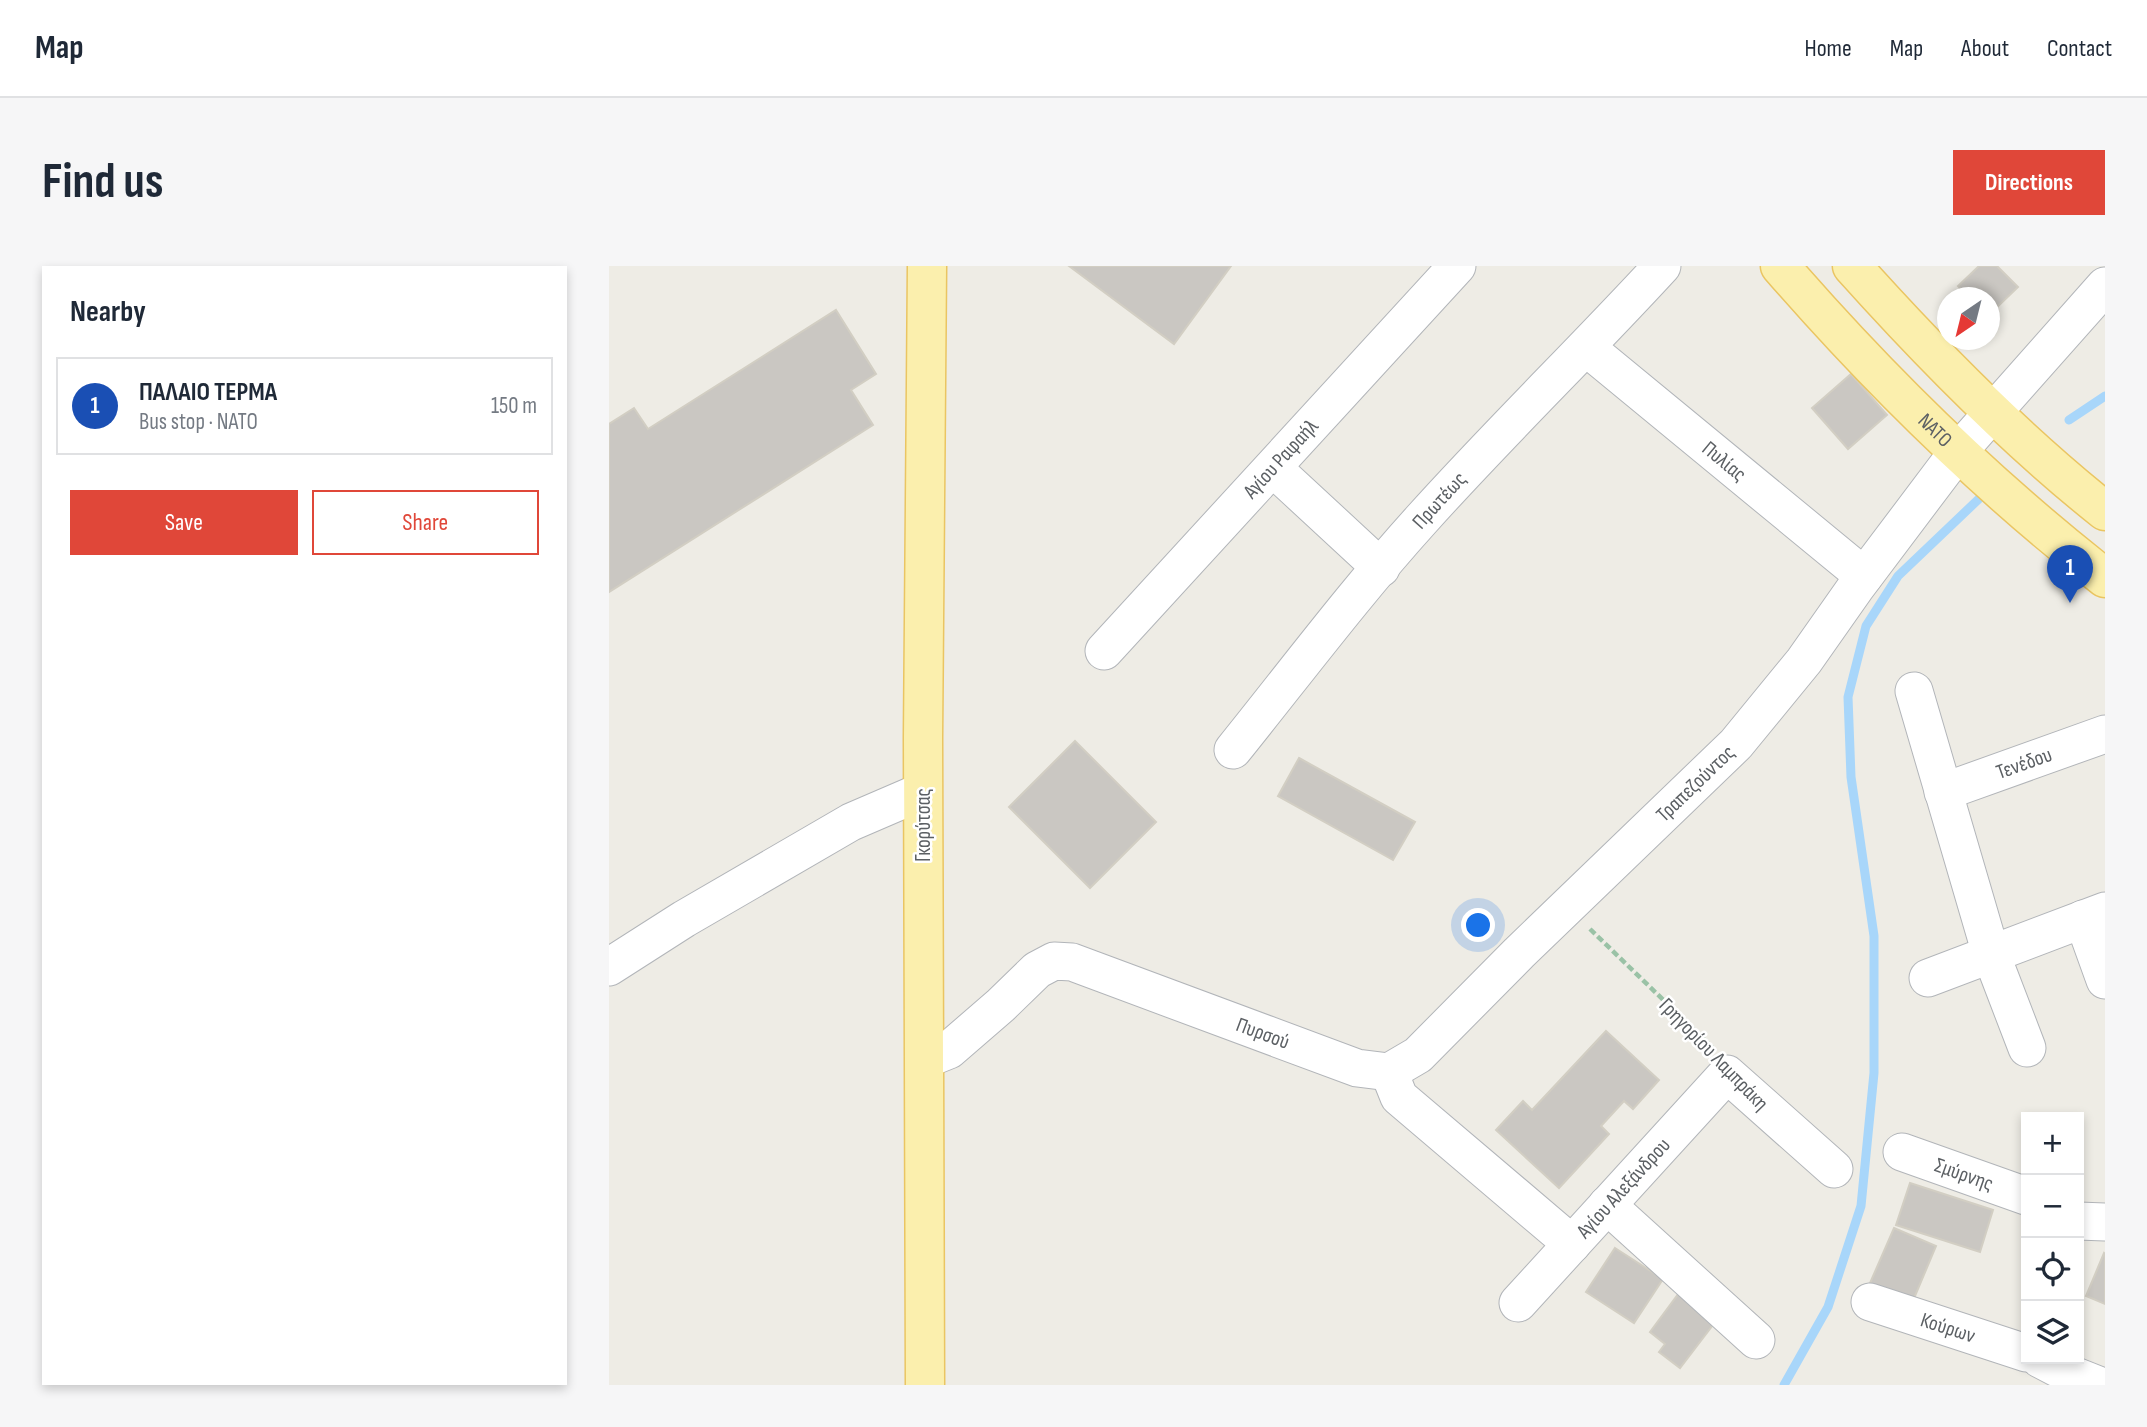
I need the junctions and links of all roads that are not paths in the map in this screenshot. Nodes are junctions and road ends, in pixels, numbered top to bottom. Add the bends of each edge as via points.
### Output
1 (927, 266) edge
2 (1457, 266) edge
3 (1662, 266) edge
4 (1780, 266) edge
5 (1852, 266) edge
6 (2105, 286) edge
7 (1587, 348) junction
8 (1994, 414) junction
9 (1957, 453) junction
10 (1273, 468) junction
11 (2105, 511) edge
12 (1381, 568) junction
13 (1864, 576) junction
14 (2105, 578) edge
15 (1104, 651) dead end
16 (1915, 691) dead end
17 (2105, 733) edge
18 (1233, 750) dead end
19 (923, 791) junction
20 (1943, 792) junction
21 (2094, 915) edge
22 (1991, 954) junction
23 (609, 967) edge
24 (1928, 978) dead end
25 (2105, 980) edge
26 (2027, 1048) dead end
27 (924, 1060) junction
28 (1389, 1072) junction
29 (1727, 1074) joint
30 (1902, 1152) dead end
31 (1834, 1169) dead end
32 (2021, 1194) edge
33 (1607, 1205) junction
34 (1572, 1244) junction
35 (1870, 1302) dead end
36 (1518, 1303) dead end
37 (1756, 1340) dead end
38 (2021, 1351) edge
39 (2030, 1364) edge
40 (2050, 1364) edge
41 (925, 1385) edge
42 (2024, 1385) edge
43 (2098, 1385) edge

1 - 19 main road, Γκορύτσας
2 - 10 street, Αγίου Ραφαήλ
3 - 7 street, Πρωτέως
4 - 9 main road, ΝΑΤΟ via 1848,344
5 - 8 main road
6 - 8 street, Τραπεζούντος
7 - 12 street, Πρωτέως via 1489,446
7 - 13 street, Πυλίας
8 - 9 street, Τραπεζούντος
8 - 11 main road
9 - 13 street, Τραπεζούντος
9 - 14 main road, ΝΑΤΟ
10 - 12 street
10 - 15 street, Αγίου Ραφαήλ
12 - 18 street, Πρωτέως
13 - 28 street, Τραπεζούντος via 1804,661 1735,744 1418,1055
16 - 20 street
17 - 20 street, Τενέδου
19 - 23 street via 851,822
19 - 27 main road, Γκορύτσας
20 - 22 street
21 - 22 street
21 - 25 street
22 - 24 street
22 - 26 street
27 - 28 street, Πυρσού via 949,1049 1037,970 1054,961 1072,962 1357,1068
27 - 41 main road, Γκορύτσας
28 - 34 street via 1399,1097
29 - 31 street, Γρηγορίου Λαμπράκη
29 - 33 street, Αγίου Αλεξάνδρου
30 - 32 street, Σμύρνης
33 - 34 street, Αγίου Αλεξάνδρου
33 - 37 street
34 - 36 street, Αγίου Αλεξάνδρου
35 - 38 street, Κούρων
39 - 42 street
40 - 43 street

